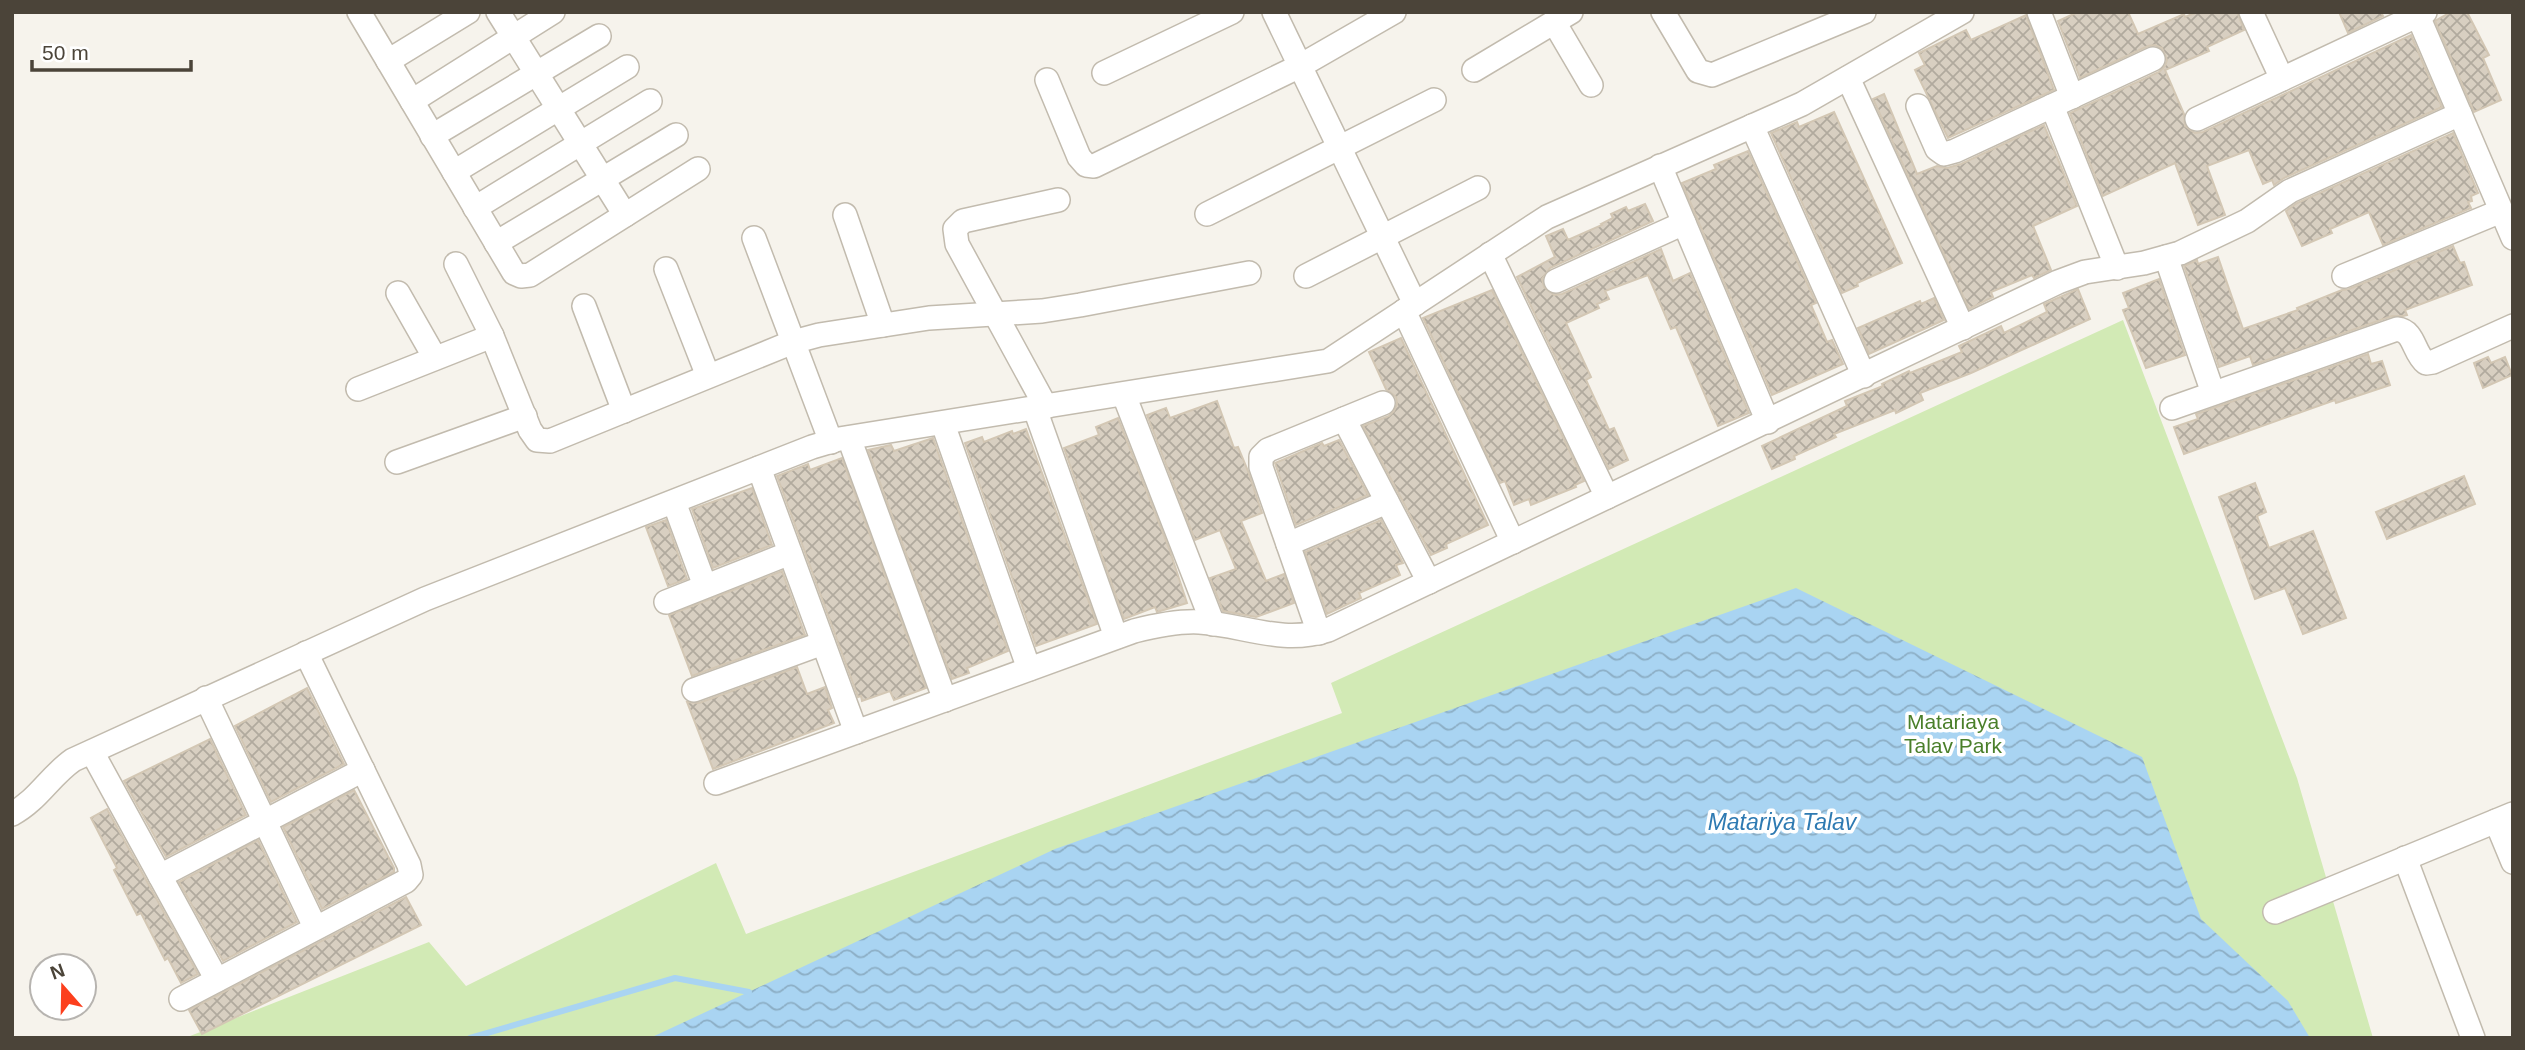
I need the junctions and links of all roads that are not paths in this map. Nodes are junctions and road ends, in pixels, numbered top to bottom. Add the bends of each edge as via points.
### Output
1 (359, 12) edge
2 (468, 12) edge
3 (498, 12) edge
4 (553, 12) edge
5 (1232, 12) edge
6 (1274, 12) edge
7 (1394, 12) edge
8 (1663, 12) edge
9 (1864, 12) edge
10 (1962, 12) edge
11 (2039, 12) edge
12 (2251, 12) edge
13 (2411, 16) edge
14 (1563, 17) edge
15 (599, 36) dead end
16 (513, 37) junction
17 (2153, 59) dead end
18 (388, 61) junction
19 (1300, 66) junction
20 (627, 67) dead end
21 (1474, 70) dead end
22 (1104, 73) dead end
23 (536, 74) junction
24 (1848, 78) junction
25 (2282, 79) junction
26 (1047, 80) dead end
27 (1591, 85) dead end
28 (1434, 100) dead end
29 (411, 101) junction
30 (650, 101) dead end
31 (2062, 101) junction
32 (1918, 106) dead end
33 (558, 109) junction
34 (2460, 114) junction
35 (2197, 119) dead end
36 (1752, 126) junction
37 (676, 135) dead end
38 (432, 136) junction
39 (580, 144) junction
40 (1340, 149) junction
41 (1660, 166) junction
42 (698, 169) dead end
43 (454, 172) junction
44 (602, 179) junction
45 (1478, 188) dead end
46 (1058, 200) dead end
47 (475, 208) junction
48 (2501, 211) junction
49 (1207, 214) dead end
50 (625, 215) junction
51 (845, 215) dead end
52 (1684, 223) junction
53 (1382, 237) junction
54 (754, 238) dead end
55 (2513, 238) edge
56 (496, 243) junction
57 (1490, 254) junction
58 (2166, 257) junction
59 (456, 264) dead end
60 (2117, 268) junction
61 (666, 269) dead end
62 (1249, 273) dead end
63 (1306, 276) dead end
64 (2344, 276) dead end
65 (1556, 281) dead end
66 (398, 293) dead end
67 (584, 306) dead end
68 (1409, 308) junction
69 (994, 314) junction
70 (883, 325) junction
71 (2513, 326) edge
72 (1963, 328) junction
73 (492, 336) junction
74 (793, 342) junction
75 (435, 358) junction
76 (708, 376) junction
77 (1864, 376) junction
78 (358, 389) dead end
79 (2213, 393) junction
80 (1124, 395) junction
81 (1383, 403) dead end
82 (1040, 408) junction
83 (2172, 408) dead end
84 (624, 411) junction
85 (525, 416) junction
86 (1344, 419) junction
87 (1768, 422) junction
88 (943, 424) junction
89 (840, 440) junction
90 (397, 462) dead end
91 (759, 468) junction
92 (1607, 497) junction
93 (674, 502) junction
94 (1387, 502) junction
95 (1513, 542) junction
96 (1288, 544) junction
97 (790, 553) junction
98 (1429, 582) junction
99 (705, 586) junction
100 (666, 601) dead end
101 (1213, 624) junction
102 (1319, 633) junction
103 (1116, 637) junction
104 (823, 643) junction
105 (306, 653) junction
106 (1029, 669) junction
107 (694, 690) dead end
108 (206, 698) junction
109 (945, 700) junction
110 (856, 732) junction
111 (92, 752) junction
112 (363, 770) junction
113 (716, 783) dead end
114 (12, 814) edge
115 (2504, 817) edge
116 (264, 822) junction
117 (2405, 858) junction
118 (2513, 862) edge
119 (160, 876) junction
120 (2275, 912) dead end
121 (315, 927) junction
122 (217, 980) junction
123 (181, 999) dead end
124 (2473, 1038) edge

1 - 18 street
2 - 18 street
3 - 16 street
4 - 16 street
5 - 22 street
6 - 19 street
7 - 19 street
8 - 9 street via 1698,71 1712,75
10 - 24 street
11 - 31 street
12 - 25 street
13 - 25 street
13 - 34 street
14 - 21 street
14 - 27 street
15 - 23 street
16 - 23 street
16 - 29 street
17 - 31 street
18 - 29 street
19 - 26 street via 1094,166 1079,157
19 - 40 street
20 - 33 street
23 - 33 street
23 - 38 street
24 - 36 street
24 - 72 street
25 - 35 street
28 - 40 street
29 - 38 street
30 - 39 street
31 - 32 street via 1944,154 1937,149
31 - 60 street
33 - 39 street
33 - 43 street
34 - 48 street
34 - 58 street via 2290,191 2221,235
36 - 41 street
36 - 77 street
37 - 44 street
38 - 43 street
39 - 44 street
39 - 47 street
40 - 49 street
40 - 53 street
41 - 52 street
41 - 57 street via 1547,217
42 - 50 street
43 - 47 street
44 - 50 street
44 - 56 street
45 - 53 street
46 - 69 street via 963,221 956,229 957,244
47 - 56 street
48 - 55 street
48 - 64 street
50 - 56 street via 530,275 514,273
51 - 70 street
52 - 65 street
52 - 87 street
53 - 63 street
53 - 68 street
54 - 74 street
57 - 68 street
57 - 92 street
58 - 60 street
58 - 79 street
59 - 73 street
60 - 72 street via 2058,282
61 - 76 street
62 - 69 street via 1080,305
66 - 75 street
67 - 84 street
68 - 80 street via 1328,361
68 - 95 street
69 - 70 street
69 - 82 street
70 - 74 street
71 - 79 street via 2426,363 2409,334 2397,329
72 - 77 street
73 - 75 street
73 - 85 street
74 - 76 street
74 - 89 street
75 - 78 street
76 - 84 street
77 - 87 street
79 - 83 street
80 - 82 street
80 - 101 street
81 - 86 street
82 - 88 street
82 - 103 street
84 - 85 street via 550,440 537,440
85 - 90 street
86 - 94 street
86 - 96 street via 1261,457
87 - 92 street
88 - 89 street
88 - 106 street
89 - 91 street
89 - 109 street
91 - 93 street
91 - 97 street
92 - 95 street
93 - 99 street
93 - 105 street via 425,599
94 - 96 street
94 - 98 street
95 - 98 street
96 - 102 street
97 - 99 street
97 - 104 street
98 - 102 street
99 - 100 street
101 - 102 street via 1291,638
101 - 103 street via 1149,627
103 - 106 street
104 - 107 street
104 - 110 street
105 - 108 street
105 - 112 street
106 - 109 street
108 - 111 street
108 - 116 street
109 - 110 street
110 - 113 street
111 - 114 street via 59,770 29,805
111 - 119 street
112 - 116 street
112 - 121 street via 411,875
115 - 117 street
115 - 118 street
116 - 119 street
116 - 121 street
117 - 120 street
117 - 124 street
119 - 122 street
121 - 122 street
122 - 123 street

